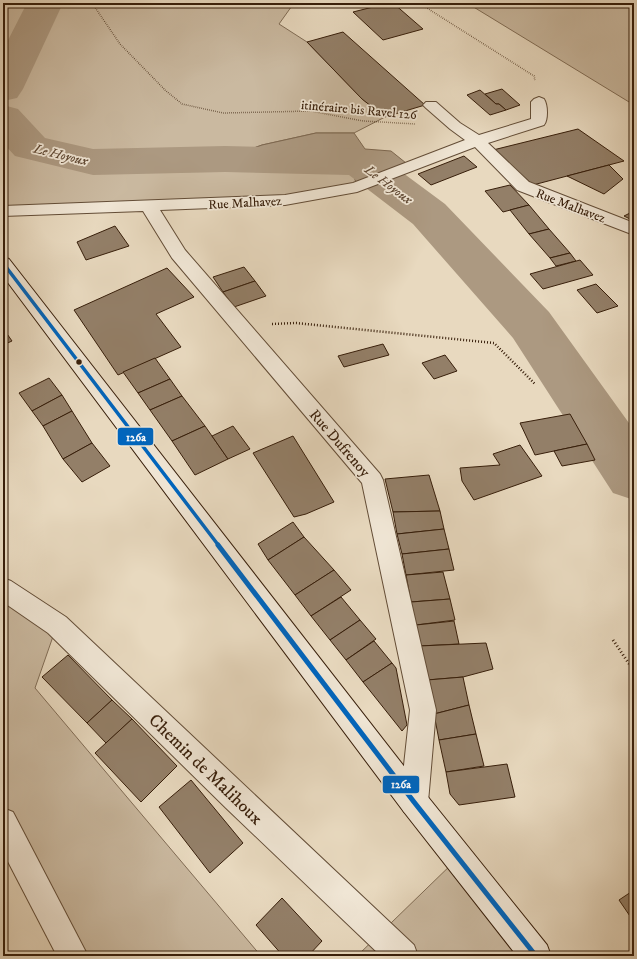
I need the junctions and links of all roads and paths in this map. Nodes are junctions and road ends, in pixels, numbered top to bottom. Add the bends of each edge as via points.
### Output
1 (92, 3) edge
2 (419, 3) edge
3 (539, 102) joint
4 (431, 105) dead end
5 (455, 126) junction
6 (477, 140) junction
7 (150, 206) junction
8 (3, 211) edge
9 (634, 229) edge
10 (3, 263) edge
11 (238, 324) junction
12 (535, 384) dead end
13 (3, 589) edge
14 (613, 640) dead end
15 (634, 671) edge
16 (414, 802) junction
17 (3, 822) edge
18 (73, 956) edge
19 (403, 956) edge
20 (536, 956) edge

1 - 5 path, itinéraire bis Ravel 126 via 120,44 182,104 223,113 311,111 363,120
2 - 3 path via 534,76
3 - 6 street, Rue Malhavez via 539,122
4 - 5 street, Rue Malhavez
5 - 6 street, Rue Malhavez
6 - 7 street, Rue Malhavez via 357,187 285,200
6 - 9 street, Rue Malhavez via 523,186
7 - 8 street, Rue Malhavez
7 - 11 street, Rue Dufrenoy via 178,254
10 - 16 street
11 - 12 path via 296,323 494,343
11 - 16 street, Rue Dufrenoy via 372,480 423,710
13 - 19 street, Chemin de Malihoux via 57,625
14 - 15 path
16 - 20 street
17 - 18 street

